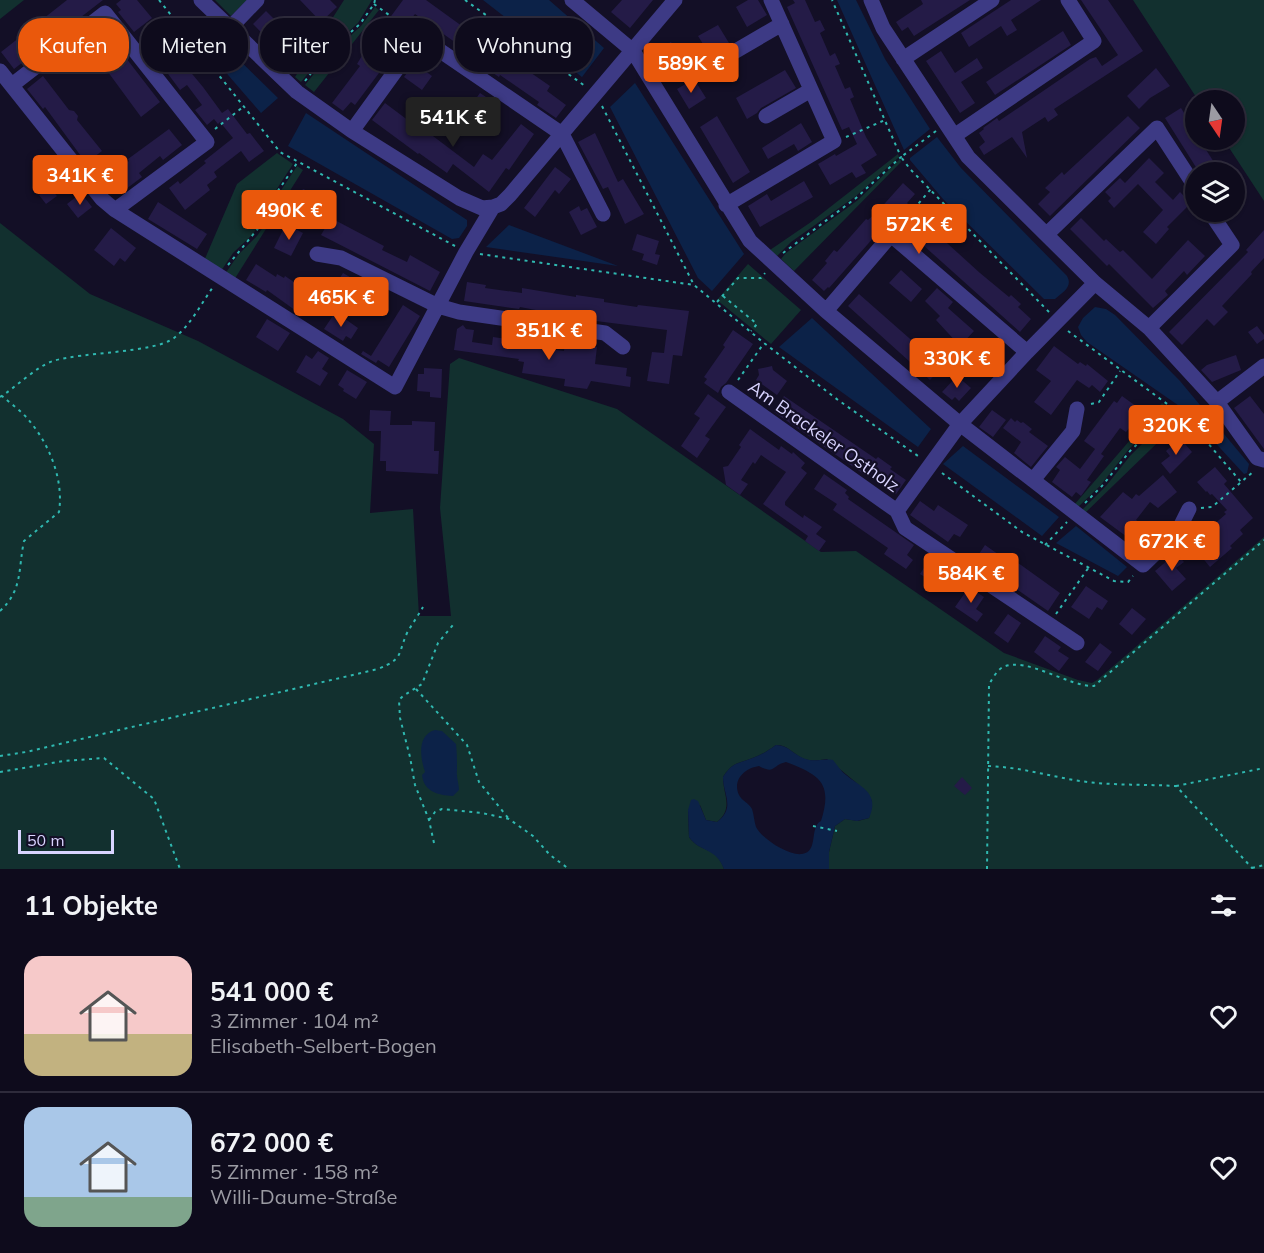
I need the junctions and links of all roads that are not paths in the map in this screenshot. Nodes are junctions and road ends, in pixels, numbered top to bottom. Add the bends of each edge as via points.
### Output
1 (201, 0) edge
2 (256, 0) edge
3 (572, 0) edge
4 (675, 0) edge
5 (771, 0) edge
6 (871, 0) edge
7 (992, 0) edge
8 (1068, 0) edge
9 (589, 5) edge
10 (220, 18) edge
11 (239, 18) edge
12 (782, 24) junction
13 (248, 45) edge
14 (633, 51) junction
15 (734, 52) dead end
16 (903, 59) junction
17 (0, 70) edge
18 (12, 85) junction
19 (811, 90) junction
20 (766, 116) dead end
21 (352, 130) junction
22 (950, 130) junction
23 (562, 134) junction
24 (1185, 171) edge
25 (726, 205) junction
26 (494, 207) junction
27 (115, 210) junction
28 (603, 214) dead end
29 (1217, 222) edge
30 (1047, 234) junction
31 (317, 254) dead end
32 (1095, 283) junction
33 (438, 306) junction
34 (826, 311) junction
35 (1149, 328) junction
36 (623, 347) dead end
37 (1027, 352) junction
38 (1264, 366) edge
39 (729, 392) road end
40 (1217, 402) junction
41 (1077, 409) road end
42 (960, 424) junction
43 (1260, 465) edge
44 (1033, 480) junction
45 (1189, 509) road end
46 (897, 511) junction
47 (1077, 643) dead end

1 - 10 street
2 - 11 street
3 - 9 street
4 - 14 street
5 - 12 street
6 - 16 street
7 - 16 street
8 - 22 street via 1094,41
9 - 14 street
12 - 15 street
12 - 19 street
13 - 21 street via 297,92
14 - 23 street
14 - 25 street
16 - 22 street
17 - 18 street
18 - 27 street via 102,199
18 - 27 street via 105,13 207,142
19 - 20 street
19 - 25 street via 834,141
21 - 23 street via 420,37
21 - 26 street via 463,200 482,208
22 - 30 street via 968,157
23 - 26 street via 510,195
23 - 28 street
24 - 30 street via 1157,128
25 - 34 street via 750,241
26 - 33 street
27 - 33 street via 395,387
29 - 35 street via 1232,245
30 - 32 street
31 - 33 street via 341,258
32 - 35 street
32 - 37 street, Am Brackeler Ostholz
33 - 36 street via 605,333
34 - 37 street via 891,235
34 - 42 street
35 - 40 street
37 - 42 street, Am Brackeler Ostholz
38 - 40 street
39 - 46 street, Am Brackeler Ostholz
40 - 43 street
41 - 44 street via 1073,431
42 - 44 street
42 - 46 street, Am Brackeler Ostholz
44 - 45 street via 1143,565 1178,531
46 - 47 street, Am Brackeler Ostholz via 905,528

